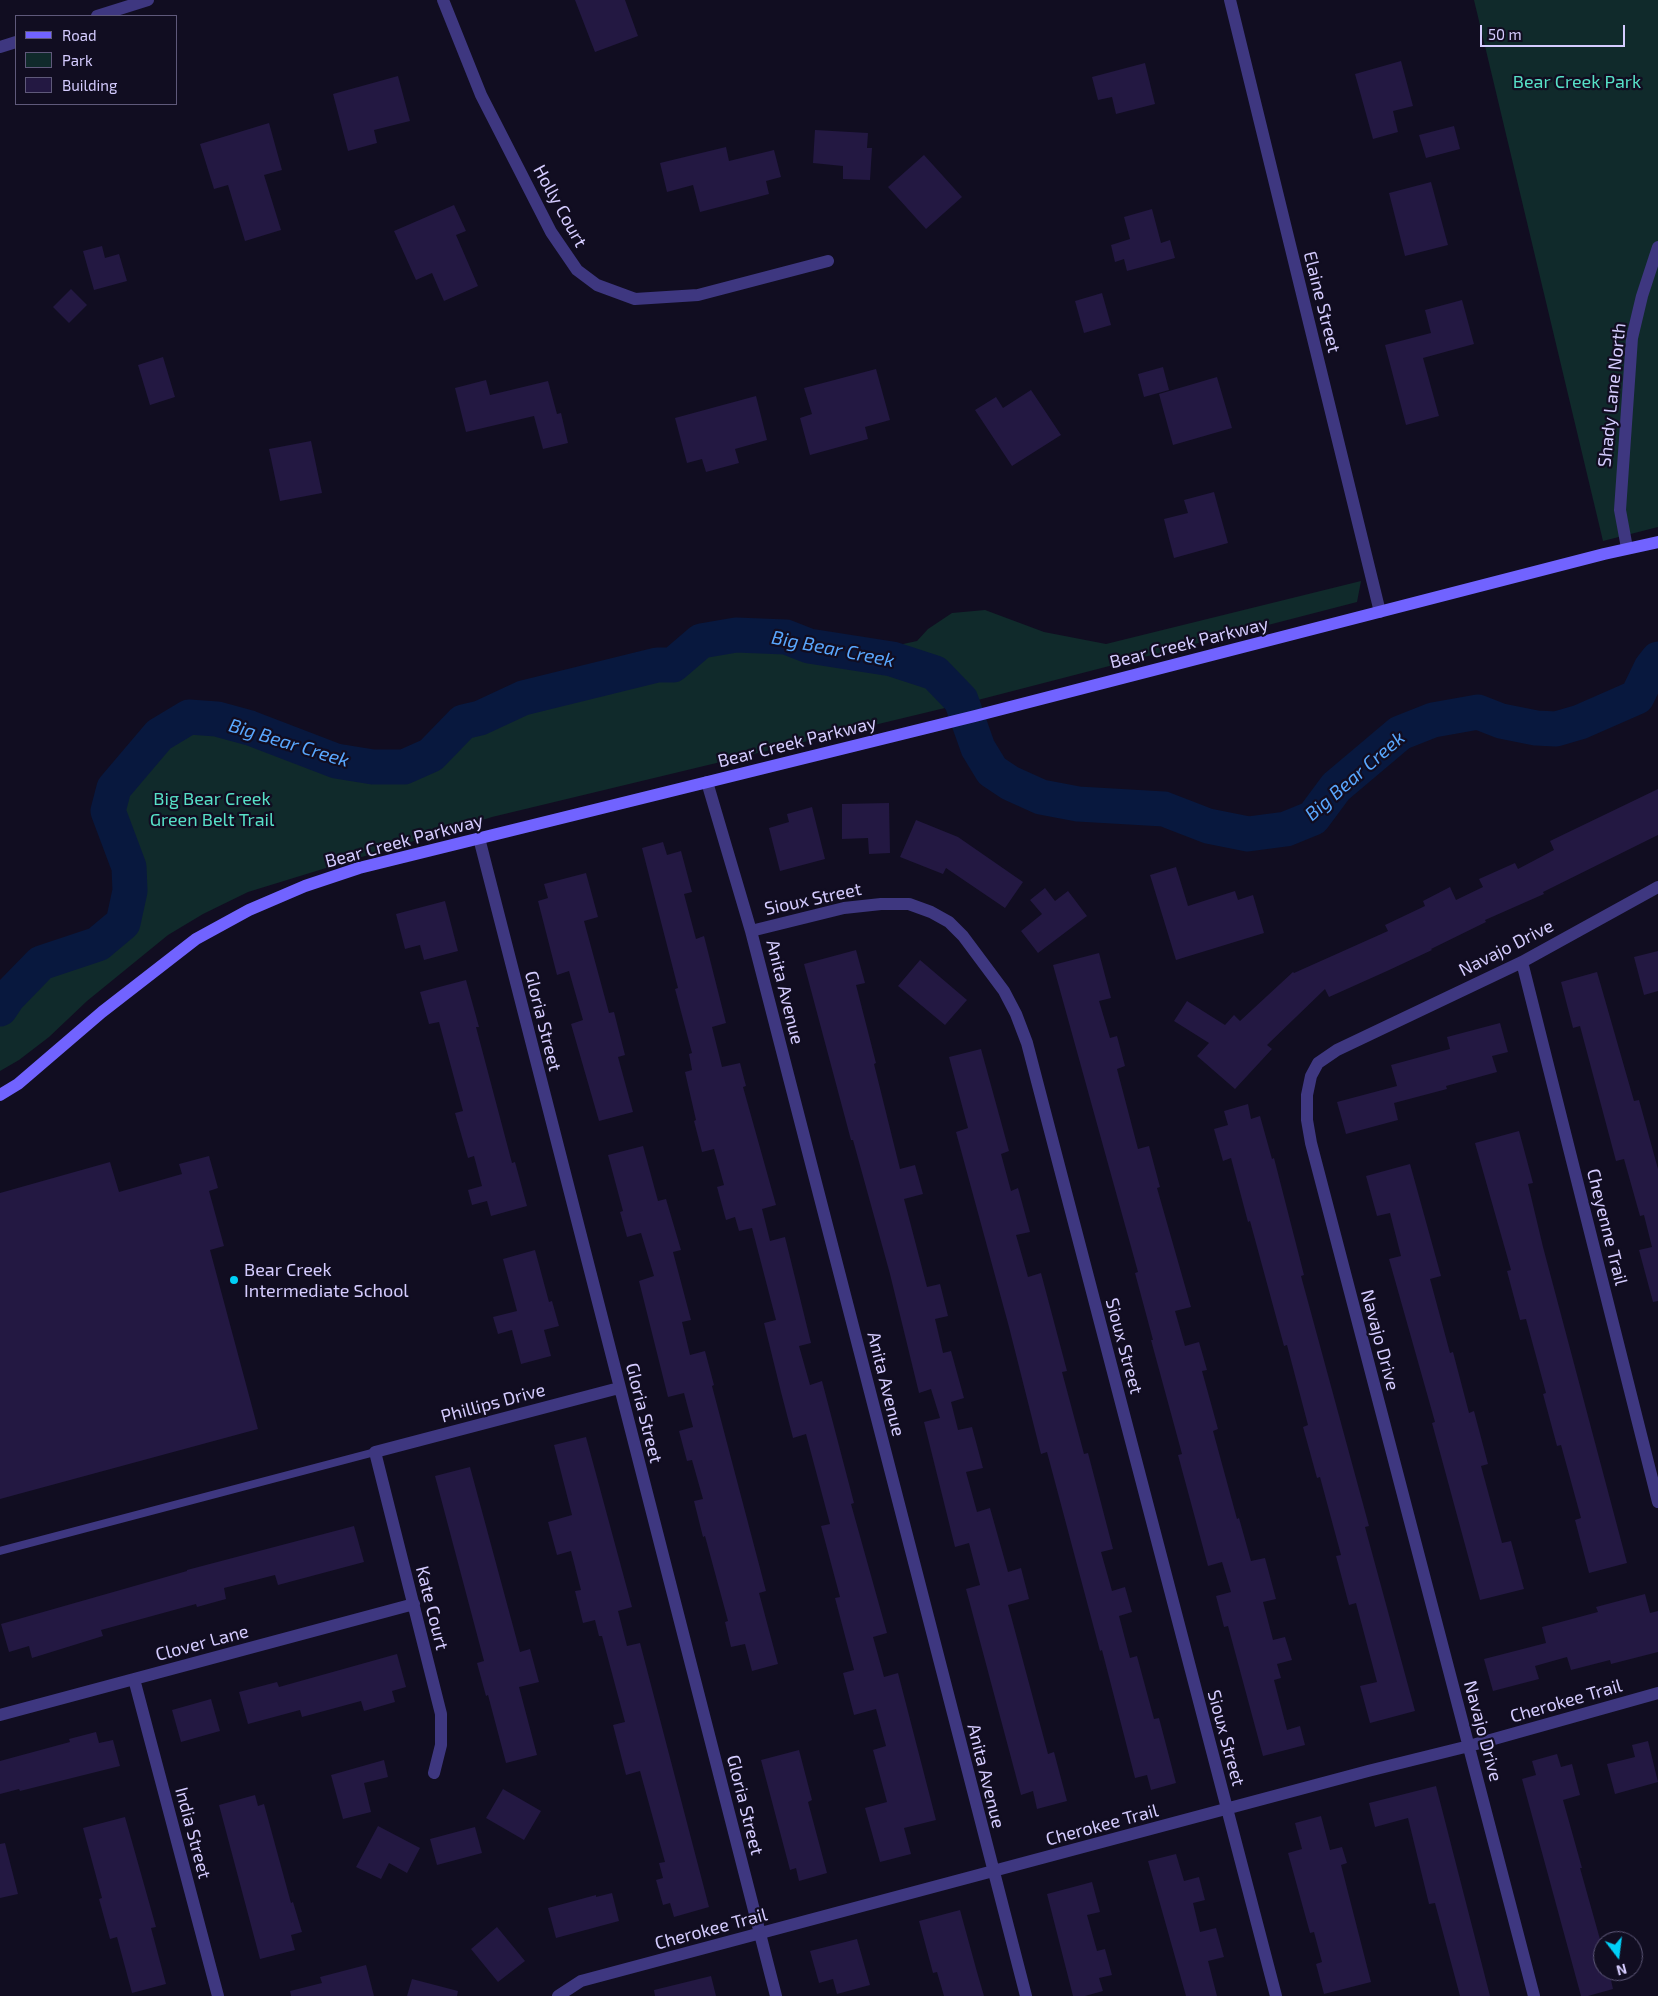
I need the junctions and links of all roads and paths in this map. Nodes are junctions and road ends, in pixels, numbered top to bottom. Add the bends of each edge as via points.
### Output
1 (148, 0) edge
2 (443, 0) edge
3 (1230, 0) edge
4 (100, 15) edge
5 (15, 42) edge
6 (0, 47) edge
7 (1658, 247) edge
8 (828, 261) dead end
9 (1658, 542) edge
10 (1627, 548) junction
11 (1380, 612) junction
12 (707, 782) junction
13 (479, 838) junction
14 (1658, 887) edge
15 (751, 930) junction
16 (1522, 962) junction
17 (0, 1095) edge
18 (619, 1388) junction
19 (375, 1452) junction
20 (1658, 1502) edge
21 (0, 1551) edge
22 (414, 1604) junction
23 (134, 1679) junction
24 (1658, 1693) edge
25 (0, 1715) edge
26 (1469, 1746) junction
27 (434, 1773) dead end
28 (1227, 1810) junction
29 (993, 1872) junction
30 (760, 1934) junction
31 (218, 1996) edge
32 (558, 1996) edge
33 (776, 1996) edge
34 (1026, 1996) edge
35 (1276, 1996) edge
36 (1534, 1996) edge

1 - 4 street
2 - 8 street, Holly Court via 481,95 551,232 577,270 597,285 635,299 698,295
3 - 11 street, Elaine Street
5 - 6 street
7 - 10 street, Shady Lane North via 1632,338 1620,510
9 - 10 main road, Bear Creek Parkway
10 - 11 main road, Bear Creek Parkway
11 - 12 main road, Bear Creek Parkway
12 - 13 main road, Bear Creek Parkway
12 - 15 street, Anita Avenue
13 - 17 main road, Bear Creek Parkway via 358,868 249,910 196,940 102,1012 18,1084
13 - 18 street, Gloria Street
14 - 16 street, Navajo Drive
15 - 28 street, Sioux Street via 844,908 909,904 931,912 964,936 1004,991 1027,1043
15 - 29 street, Anita Avenue
16 - 20 street, Cheyenne Trail
16 - 26 street, Navajo Drive via 1337,1050 1318,1064 1311,1076 1307,1095 1311,1143
18 - 19 street, Phillips Drive
18 - 30 street, Gloria Street
19 - 21 lane
19 - 22 street, Kate Court
22 - 23 street, Clover Lane
22 - 27 street, Kate Court via 440,1714 441,1745
23 - 25 street, Clover Lane
23 - 31 street, India Street
24 - 26 street, Cherokee Trail
26 - 28 street, Cherokee Trail
26 - 36 street, Navajo Drive
28 - 29 street, Cherokee Trail
28 - 35 street, Sioux Street
29 - 30 street, Cherokee Trail
29 - 34 street, Anita Avenue
30 - 32 street, Cherokee Trail via 582,1981
30 - 33 street, Gloria Street

